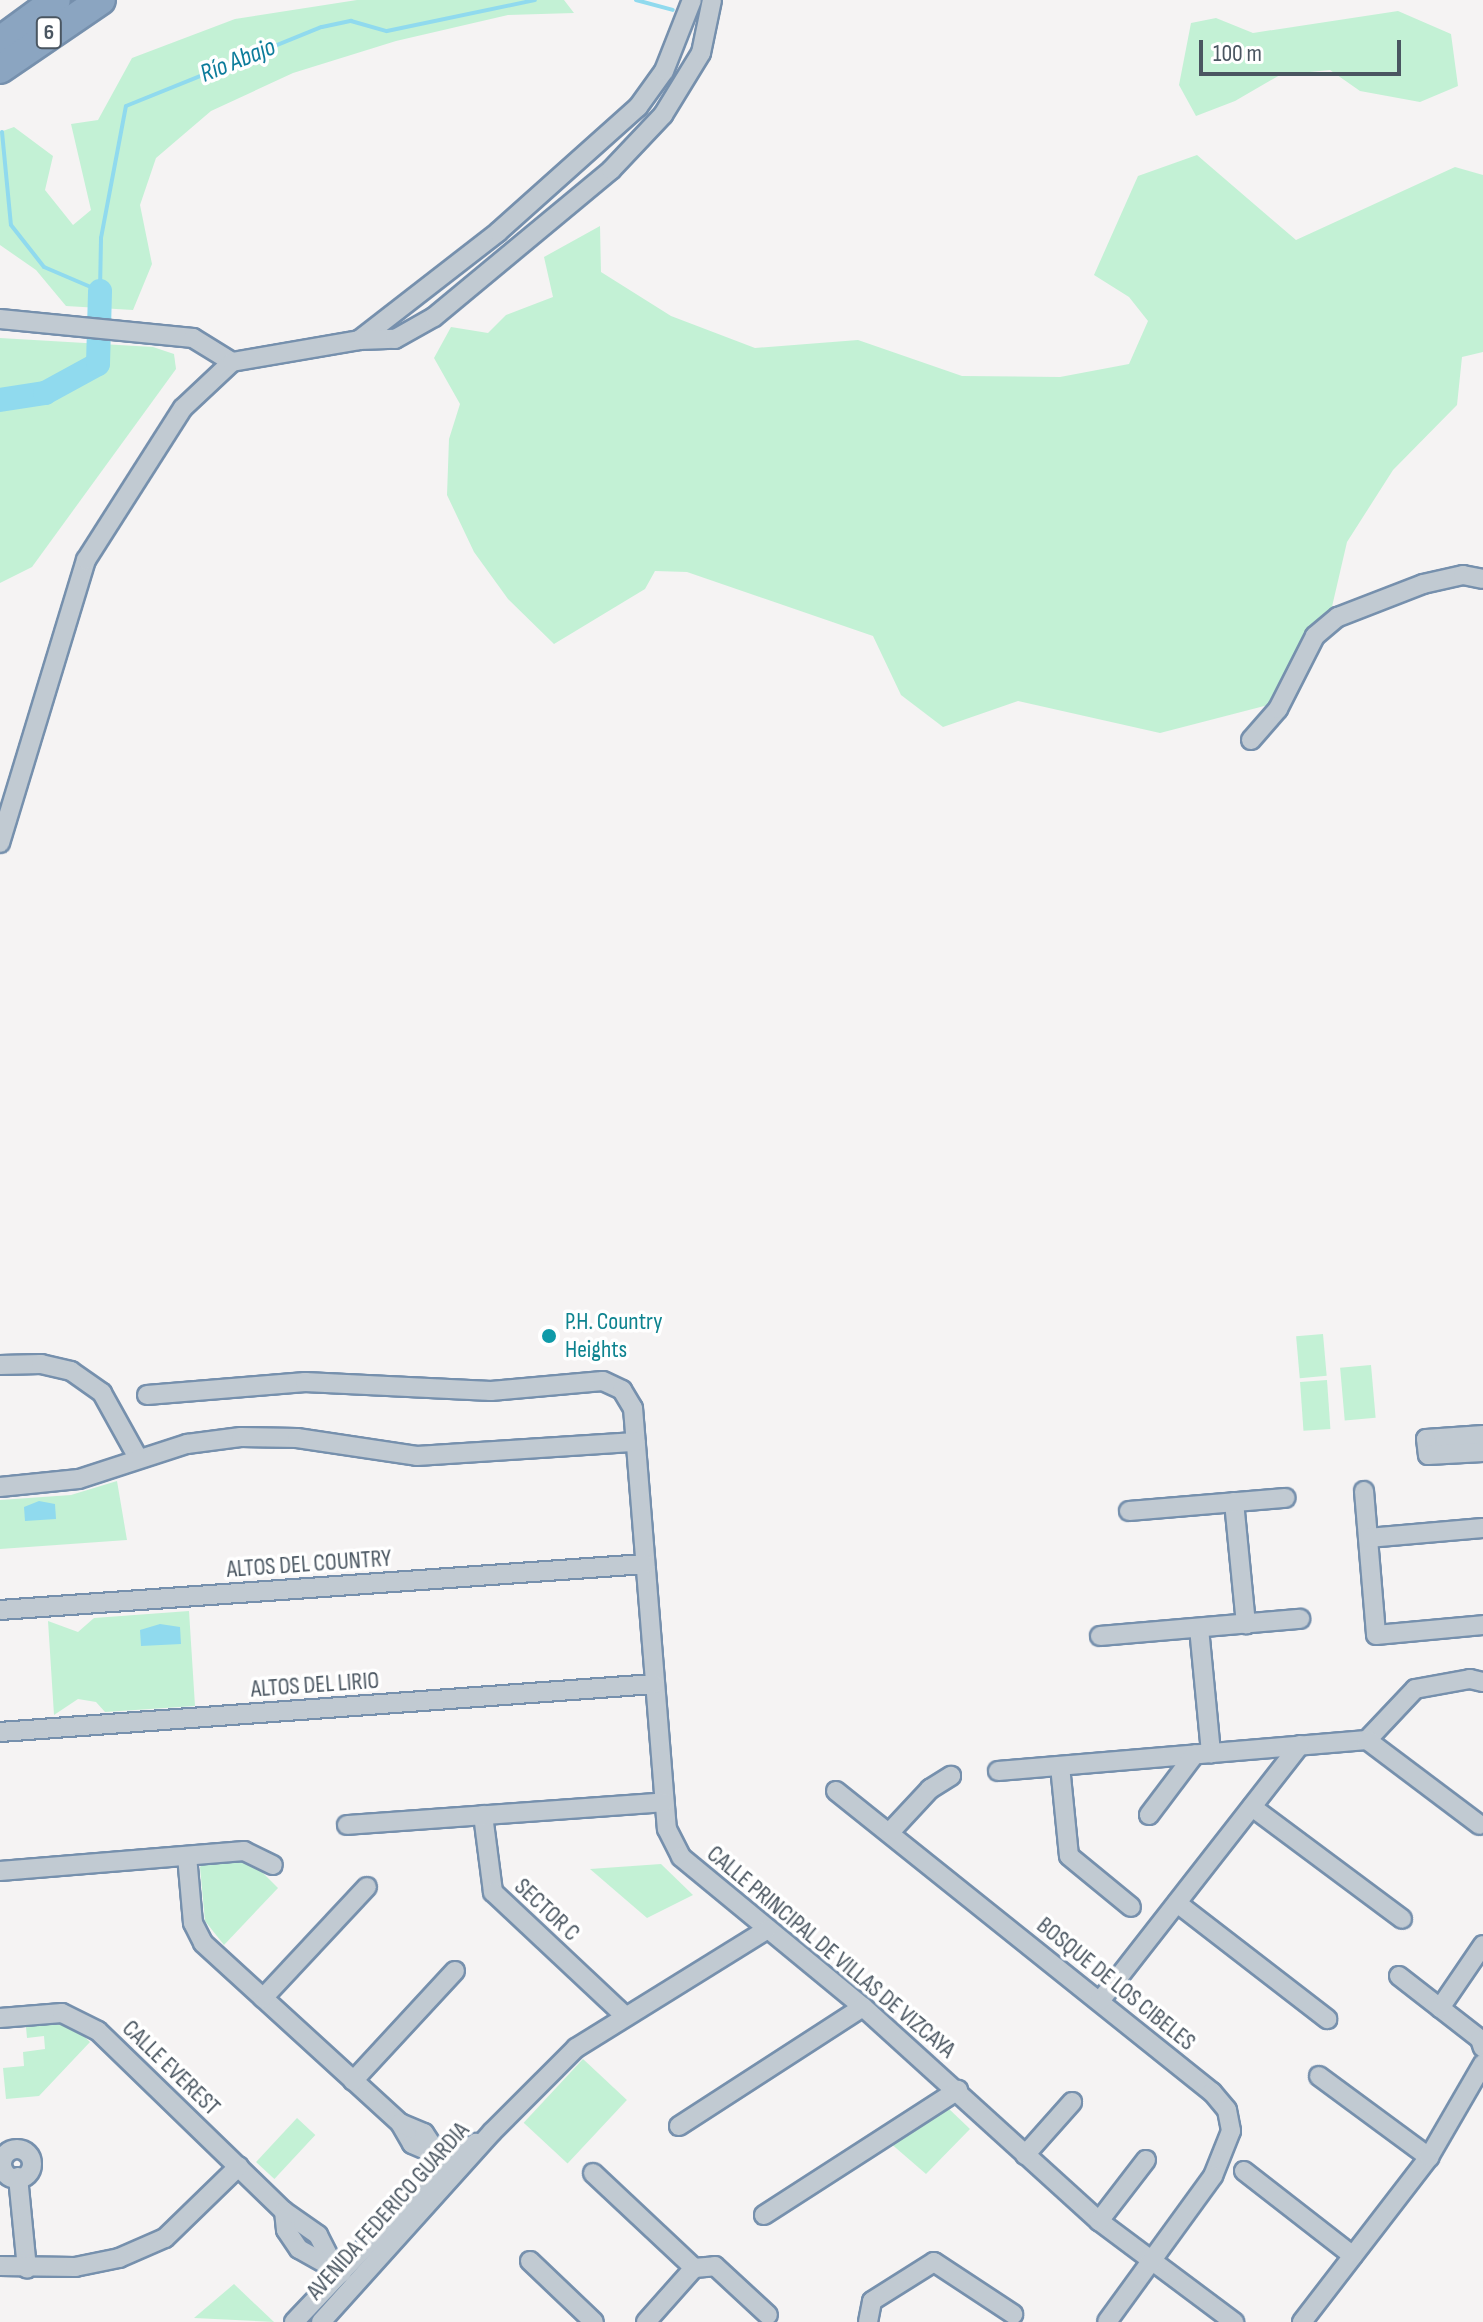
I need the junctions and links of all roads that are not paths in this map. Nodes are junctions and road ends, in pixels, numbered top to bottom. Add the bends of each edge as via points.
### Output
1 (56, 0) edge
2 (101, 0) edge
3 (692, 0) edge
4 (712, 0) edge
5 (0, 41) edge
6 (0, 69) edge
7 (0, 319) edge
8 (359, 340) junction
9 (232, 362) junction
10 (1483, 579) edge
11 (1251, 740) dead end
12 (0, 843) edge
13 (0, 1365) edge
14 (147, 1395) dead end
15 (1483, 1435) edge
16 (636, 1442) junction
17 (1483, 1452) edge
18 (138, 1458) junction
19 (0, 1487) edge
20 (1364, 1491) dead end
21 (1285, 1498) dead end
22 (1234, 1502) junction
23 (1129, 1511) dead end
24 (1483, 1528) edge
25 (1368, 1538) junction
26 (645, 1564) junction
27 (0, 1610) edge
28 (1300, 1619) dead end
29 (1246, 1624) junction
30 (1483, 1625) edge
31 (1199, 1628) junction
32 (1100, 1636) dead end
33 (1483, 1682) edge
34 (654, 1684) junction
35 (0, 1732) edge
36 (1367, 1740) junction
37 (1300, 1745) junction
38 (1256, 1749) junction
39 (1203, 1754) junction
40 (1285, 1765) junction
41 (1060, 1766) junction
42 (998, 1771) dead end
43 (951, 1776) dead end
44 (836, 1791) dead end
45 (664, 1802) junction
46 (1252, 1807) junction
47 (483, 1815) junction
48 (1149, 1815) dead end
49 (347, 1825) dead end
50 (1480, 1825) dead end
51 (890, 1832) junction
52 (187, 1856) junction
53 (273, 1865) dead end
54 (0, 1871) edge
55 (367, 1887) dead end
56 (1177, 1903) junction
57 (1131, 1907) dead end
58 (1402, 1919) dead end
59 (766, 1930) junction
60 (1483, 1945) edge
61 (455, 1971) dead end
62 (1399, 1976) dead end
63 (263, 1998) junction
64 (1100, 2001) junction
65 (863, 2007) junction
66 (1440, 2008) junction
67 (625, 2016) junction
68 (0, 2018) edge
69 (1327, 2019) dead end
70 (1483, 2048) edge
71 (1483, 2064) edge
72 (1319, 2076) dead end
73 (353, 2081) junction
74 (958, 2090) junction
75 (1072, 2102) dead end
76 (679, 2126) dead end
77 (1025, 2155) junction
78 (1429, 2157) junction
79 (1146, 2160) dead end
80 (446, 2164) junction
81 (239, 2166) junction
82 (1244, 2171) dead end
83 (593, 2173) dead end
84 (18, 2177) dead end
85 (764, 2215) dead end
86 (1099, 2221) junction
87 (1353, 2256) junction
88 (1152, 2259) junction
89 (530, 2261) dead end
90 (0, 2266) edge
91 (337, 2268) junction
92 (694, 2268) junction
93 (27, 2269) junction
94 (356, 2286) junction
95 (1013, 2314) dead end
96 (768, 2315) dead end
97 (294, 2322) edge
98 (321, 2322) edge
99 (594, 2322) edge
100 (646, 2322) edge
101 (868, 2322) edge
102 (1107, 2322) edge
103 (1234, 2322) edge
104 (1302, 2322) edge

1 - 5 highway, 6
2 - 6 highway, 6
3 - 8 street via 664,71 638,107 498,232
4 - 8 street via 706,39 694,68 663,115 611,170 434,317 395,339
7 - 9 street via 193,338
8 - 9 street
9 - 12 street via 183,408 86,560
10 - 11 street via 1463,575 1423,584 1338,617 1315,636 1278,709
13 - 18 street via 41,1364 71,1371 102,1393
14 - 16 street, CALLE PRINCIPAL DE VILLAS DE VIZCAYA via 305,1382 491,1391 603,1381 622,1390 633,1408
15 - 17 street via 1426,1439 1428,1455
16 - 18 street via 417,1456 297,1438 241,1437
16 - 26 street, CALLE PRINCIPAL DE VILLAS DE VIZCAYA
18 - 19 street via 79,1479
20 - 25 street
21 - 22 street
22 - 23 street
22 - 29 street
24 - 25 street
25 - 30 street via 1376,1635
26 - 27 street, ALTOS DEL COUNTRY
26 - 34 street, CALLE PRINCIPAL DE VILLAS DE VIZCAYA
28 - 29 street
29 - 31 street
31 - 32 street
31 - 39 street
33 - 36 street via 1470,1679 1415,1689
34 - 35 street, ALTOS DEL LIRIO
34 - 45 street, CALLE PRINCIPAL DE VILLAS DE VIZCAYA
36 - 37 street
36 - 50 street
37 - 38 street
37 - 40 street
38 - 39 street
38 - 40 street
39 - 41 street
39 - 48 street
40 - 46 street
41 - 42 street
41 - 57 street via 1069,1856
43 - 51 street via 930,1789
44 - 51 street, BOSQUE DE LOS CIBELES
45 - 47 street
45 - 59 street, CALLE PRINCIPAL DE VILLAS DE VIZCAYA via 667,1829 681,1857
46 - 56 street
46 - 58 street
47 - 49 street
47 - 67 street, SECTOR C via 493,1892
51 - 64 street, BOSQUE DE LOS CIBELES
52 - 53 street via 244,1851
52 - 54 street
52 - 63 street via 197,1933
55 - 63 street
56 - 64 street
56 - 69 street
59 - 65 street, CALLE PRINCIPAL DE VILLAS DE VIZCAYA
59 - 67 street, AVENIDA FEDERICO GUARDIA
60 - 66 street
61 - 73 street
62 - 66 street
63 - 73 street
64 - 88 street, BOSQUE DE LOS CIBELES via 1227,2110 1231,2131 1213,2176
65 - 74 street, CALLE PRINCIPAL DE VILLAS DE VIZCAYA
65 - 76 street
66 - 70 street via 1480,2039
67 - 80 street, AVENIDA FEDERICO GUARDIA via 576,2048 492,2132
68 - 81 street, CALLE EVEREST via 62,2013 80,2018
71 - 78 street
72 - 78 street
73 - 80 street via 400,2123 412,2144
74 - 77 street, CALLE PRINCIPAL DE VILLAS DE VIZCAYA
74 - 85 street
75 - 77 street
77 - 86 street, CALLE PRINCIPAL DE VILLAS DE VIZCAYA
78 - 87 street
79 - 86 street
80 - 91 street, AVENIDA FEDERICO GUARDIA
80 - 94 street, AVENIDA FEDERICO GUARDIA
81 - 91 street, CALLE EVEREST via 284,2211 318,2235
81 - 93 street via 165,2238 119,2258
82 - 87 street
83 - 92 street
84 - 93 street
86 - 88 street, CALLE PRINCIPAL DE VILLAS DE VIZCAYA
87 - 104 street
88 - 102 street, BOSQUE DE LOS CIBELES
88 - 103 street, CALLE PRINCIPAL DE VILLAS DE VIZCAYA
89 - 99 street
90 - 93 street
91 - 94 street, CALLE EVEREST
91 - 97 street, AVENIDA FEDERICO GUARDIA
92 - 96 street via 715,2266
92 - 100 street
94 - 98 street, AVENIDA FEDERICO GUARDIA
95 - 101 street via 934,2262 872,2301

